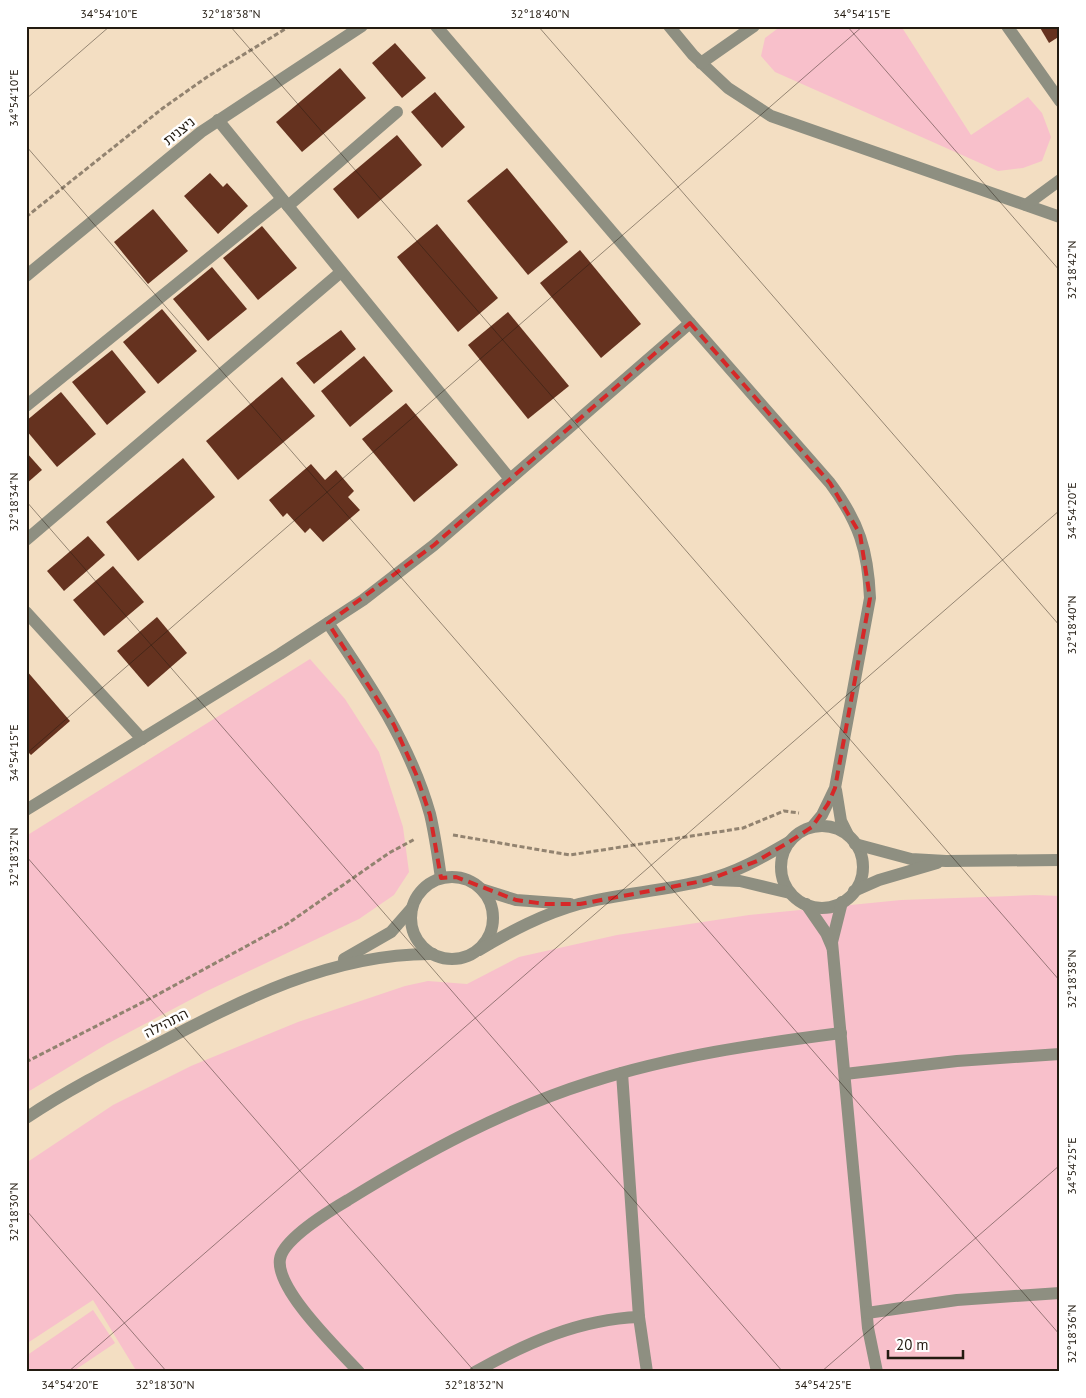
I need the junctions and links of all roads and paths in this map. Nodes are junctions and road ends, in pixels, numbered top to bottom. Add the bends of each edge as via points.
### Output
1 (290, 26) edge
2 (362, 26) edge
3 (436, 26) edge
4 (669, 26) edge
5 (754, 26) edge
6 (1007, 26) edge
7 (701, 62) junction
8 (1060, 101) edge
9 (397, 112) dead end
10 (218, 120) junction
11 (1060, 180) edge
12 (285, 202) junction
13 (1026, 205) junction
14 (26, 217) edge
15 (1060, 217) edge
16 (341, 272) junction
17 (26, 276) edge
18 (690, 323) junction
19 (26, 406) edge
20 (510, 479) junction
21 (26, 540) edge
22 (26, 612) edge
23 (328, 623) junction
24 (142, 740) junction
25 (835, 788) junction
26 (26, 810) edge
27 (822, 815) junction
28 (812, 827) junction
29 (433, 832) junction
30 (852, 840) junction
31 (789, 842) junction
32 (1060, 860) edge
33 (946, 861) junction
34 (441, 878) junction
35 (708, 880) junction
36 (482, 889) junction
37 (854, 891) junction
38 (790, 893) junction
39 (842, 902) junction
40 (580, 904) junction
41 (806, 904) junction
42 (412, 908) junction
43 (833, 949) junction
44 (479, 950) junction
45 (433, 954) junction
46 (326, 969) junction
47 (841, 1033) junction
48 (1060, 1054) edge
49 (26, 1062) edge
50 (622, 1073) junction
51 (845, 1074) junction
52 (26, 1118) edge
53 (1060, 1293) edge
54 (867, 1313) junction
55 (639, 1317) junction
56 (359, 1372) edge
57 (475, 1372) edge
58 (647, 1372) edge
59 (877, 1372) edge

1 - 14 path via 163,108
2 - 10 street, ניצנית
3 - 18 street
4 - 7 street
5 - 7 street
6 - 8 street
7 - 13 street via 728,88 771,116
9 - 12 street
10 - 12 street
10 - 17 street, ניצנית
11 - 13 street
12 - 16 street
12 - 19 street
13 - 15 street
16 - 20 street
16 - 21 street
18 - 20 street
18 - 25 street via 830,483 848,508 860,534 869,572 870,598
20 - 23 street via 434,546
22 - 24 street
23 - 24 street
23 - 29 street via 394,725 416,774
24 - 26 street
25 - 27 street
25 - 30 street via 841,821
27 - 28 street
27 - 29 path via 784,812 743,828 570,855
28 - 30 street via 826,825
28 - 31 street via 799,832
29 - 34 street
29 - 49 path via 411,840 287,924
30 - 33 street via 911,858
30 - 37 street via 859,849 862,868
31 - 35 street via 757,861
31 - 38 street via 782,854 780,868
32 - 33 street
33 - 37 street via 878,880
34 - 36 street via 456,877
34 - 42 street via 418,895
35 - 38 street via 740,881
35 - 40 street
36 - 40 street via 516,900
36 - 44 street via 490,900 493,926
37 - 39 street
38 - 41 street
39 - 41 street via 825,908
39 - 43 street
40 - 44 street via 512,930
41 - 43 street
42 - 45 street via 414,933
42 - 46 street, התהילה via 391,932
43 - 47 street
44 - 45 street via 466,957 446,959
45 - 46 street, התהילה via 374,958
46 - 52 street, התהילה via 276,987 212,1017 113,1067
47 - 50 street via 734,1047
47 - 51 street
48 - 51 street via 956,1061
50 - 55 street
50 - 56 street via 536,1102 466,1134 387,1176 316,1220 291,1242 280,1257 280,1274 293,1298
51 - 54 street
53 - 54 street via 957,1300
54 - 59 street
55 - 57 street via 615,1318 560,1331 517,1348
55 - 58 street

